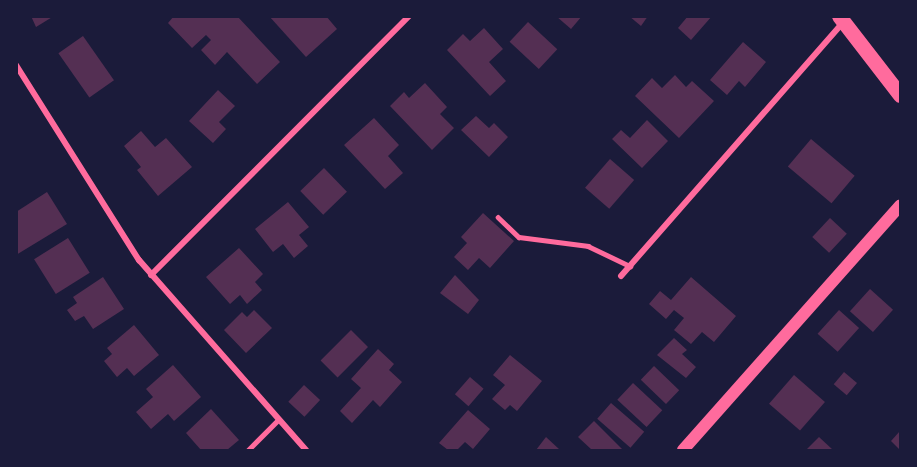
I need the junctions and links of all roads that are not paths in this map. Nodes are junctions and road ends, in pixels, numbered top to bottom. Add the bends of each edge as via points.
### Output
1 (409, 16) edge
2 (841, 19) edge
3 (16, 65) edge
4 (900, 95) edge
5 (900, 206) edge
6 (498, 217) dead end
7 (630, 266) junction
8 (152, 275) junction
9 (621, 276) dead end
10 (278, 420) junction
11 (248, 450) edge
12 (306, 450) edge
13 (683, 450) edge

1 - 8 street
2 - 4 main road
2 - 7 street
3 - 8 street
5 - 13 main road
6 - 7 lane via 519,237 588,246
7 - 9 street
8 - 10 street
10 - 11 lane
10 - 12 street

